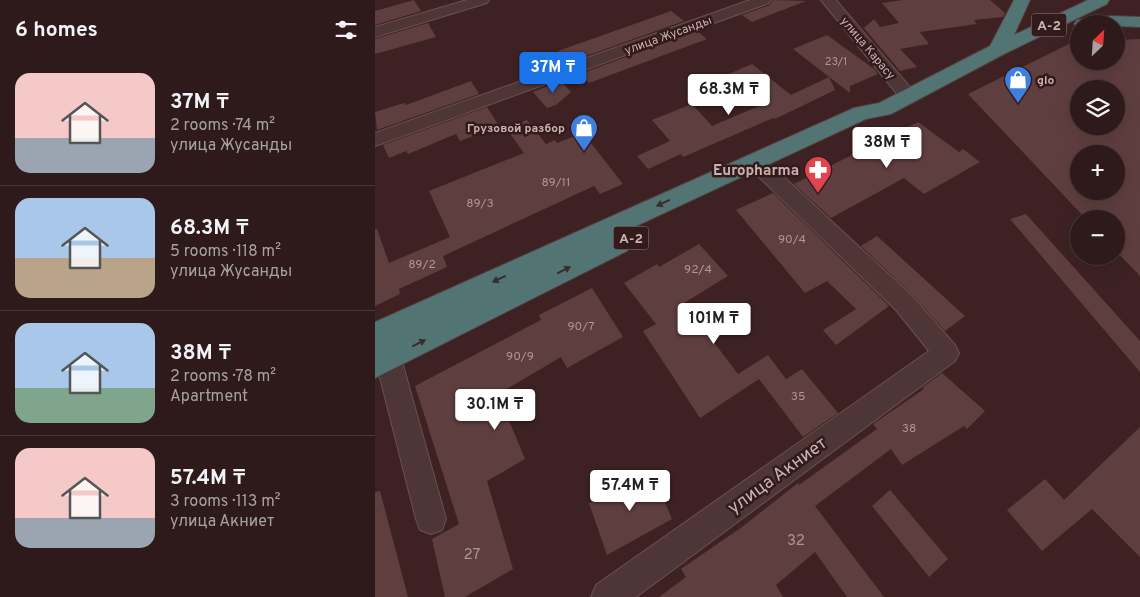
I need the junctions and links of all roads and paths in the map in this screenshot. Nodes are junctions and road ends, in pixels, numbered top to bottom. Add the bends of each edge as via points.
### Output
1 (482, 0) edge
2 (764, 0) edge
3 (828, 0) edge
4 (1021, 0) edge
5 (1101, 0) edge
6 (1112, 0) edge
7 (1140, 18) edge
8 (1125, 21) edge
9 (1140, 22) edge
10 (1070, 28) edge
11 (375, 32) edge
12 (997, 50) junction
13 (908, 96) junction
14 (835, 132) junction
15 (375, 140) edge
16 (765, 171) junction
17 (379, 353) edge
18 (431, 519) dead end
19 (608, 597) edge

1 - 11 street
2 - 15 street, улица Жусанды
3 - 13 street, улица Карасу
4 - 12 highway
5 - 12 highway, A-2
6 - 7 highway via 1120,11
8 - 9 highway
10 - 12 highway
12 - 13 highway, A-2
13 - 14 highway, A-2 via 884,109 872,121
14 - 16 highway, A-2
14 -> 17 highway, A-2
17 -> 16 highway, A-2
16 - 19 street, улица Акниет via 903,303 946,353
17 - 18 street

